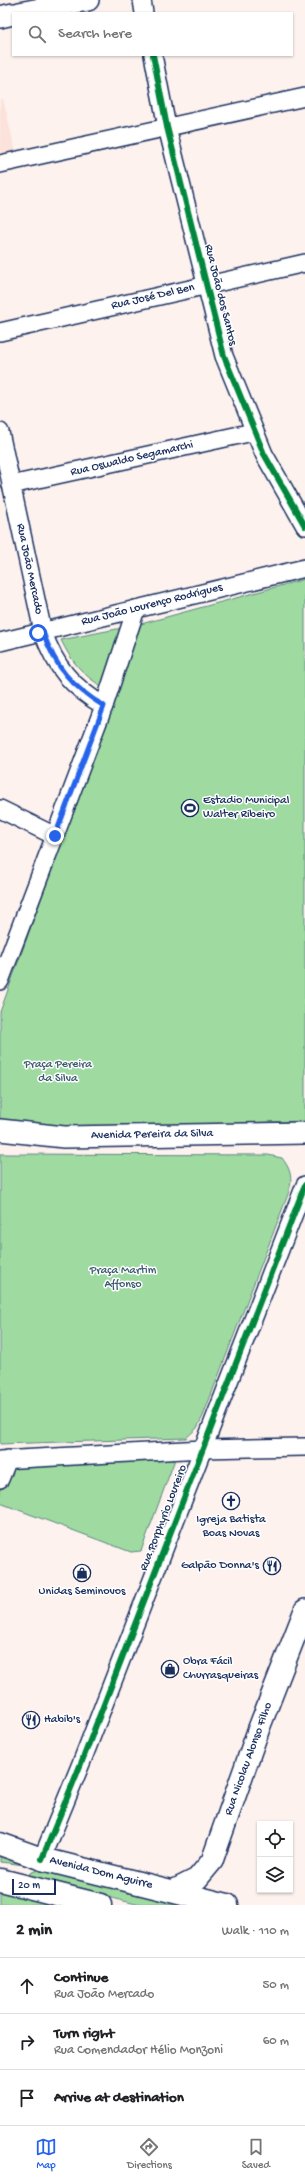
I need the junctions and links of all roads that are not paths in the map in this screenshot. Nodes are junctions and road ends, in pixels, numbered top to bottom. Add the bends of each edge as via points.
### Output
1 (88, 0) edge
2 (142, 0) edge
3 (24, 12) edge
4 (144, 12) edge
5 (12, 14) edge
6 (0, 17) edge
7 (153, 56) edge
8 (305, 97) edge
9 (167, 128) junction
10 (0, 164) edge
11 (305, 263) edge
12 (207, 285) junction
13 (0, 332) edge
14 (0, 432) edge
15 (254, 432) junction
16 (12, 485) junction
17 (305, 526) edge
18 (305, 568) edge
19 (136, 609) junction
20 (43, 632) junction
21 (0, 642) edge
22 (104, 706) junction
23 (0, 808) edge
24 (55, 836) junction
25 (5, 954) edge
26 (0, 981) edge
27 (0, 1130) edge
28 (305, 1133) edge
29 (0, 1145) edge
30 (305, 1146) edge
31 (305, 1185) edge
32 (305, 1447) edge
33 (203, 1449) junction
34 (4, 1460) edge
35 (0, 1479) edge
36 (304, 1615) edge
37 (0, 1844) edge
38 (42, 1859) junction
39 (0, 1867) edge
40 (0, 1880) edge
41 (174, 1891) junction
42 (100, 1905) edge
43 (227, 1905) edge

1 - 3 main road
2 - 4 street
5 - 6 main road
7 - 9 street, Rua João dos Santos
8 - 9 street
9 - 10 street
9 - 12 street, Rua João dos Santos
11 - 12 street, Rua José Del Ben
12 - 13 street, Rua José Del Ben
12 - 15 street, Rua João dos Santos via 224,356
14 - 16 street, Rua João Mercado
15 - 16 street, Rua Oswaldo Segamarchi
15 - 17 street, Rua João dos Santos
16 - 20 street, Rua João Mercado
18 - 19 street, Rua João Lourenço Rodrigues
19 - 20 street, Rua João Lourenço Rodrigues
19 - 22 street
20 - 21 street, Rua João Lourenço Rodrigues
20 - 22 street, Rua João Mercado via 51,654 68,678 89,697
22 - 24 street
23 - 24 street
24 - 25 street
25 - 26 street
27 - 28 main road, Avenida Pereira da Silva via 64,1137
29 - 30 main road, Avenida Pereira da Silva
31 - 33 street, Rua Porphyrio Loureiro
32 - 33 street
33 - 34 street
33 - 38 street, Rua Porphyrio Loureiro
34 - 35 street
36 - 41 main road, Rua Nicolau Alonso Filho via 259,1728 212,1861 197,1879
37 - 38 highway, Avenida Dom Aguirre
38 - 39 highway via 38,1867 29,1871
38 - 41 highway, Avenida Dom Aguirre
40 - 42 highway
41 - 43 highway, Avenida Dom Aguirre

